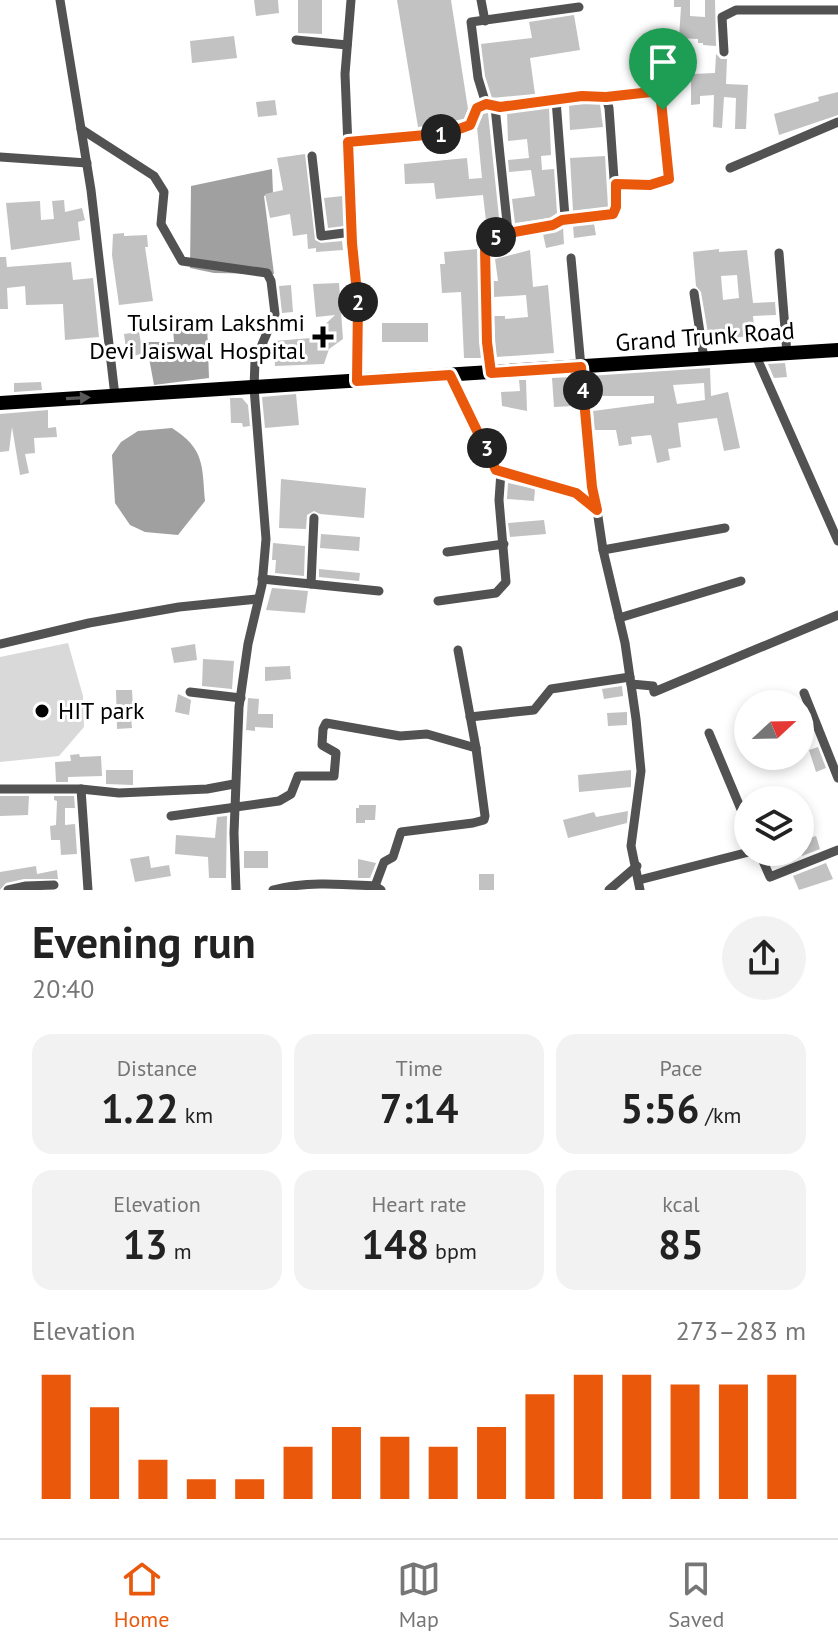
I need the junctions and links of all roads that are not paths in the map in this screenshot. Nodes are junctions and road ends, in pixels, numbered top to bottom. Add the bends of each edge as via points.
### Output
1 (60, 0) edge
2 (352, 0) edge
3 (481, 0) edge
4 (579, 7) dead end
5 (838, 10) edge
6 (485, 21) junction
7 (296, 40) dead end
8 (347, 45) junction
9 (724, 52) dead end
10 (606, 97) junction
11 (556, 100) junction
12 (491, 106) junction
13 (838, 122) edge
14 (81, 129) junction
15 (348, 142) junction
16 (312, 156) dead end
17 (0, 157) edge
18 (87, 163) junction
19 (730, 168) dead end
20 (616, 184) junction
21 (562, 220) junction
22 (352, 232) junction
23 (508, 232) junction
24 (779, 253) dead end
25 (571, 258) dead end
26 (694, 293) dead end
27 (838, 350) edge
28 (787, 354) junction
29 (756, 356) junction
30 (704, 359) junction
31 (581, 367) junction
32 (491, 373) junction
33 (450, 375) junction
34 (357, 381) junction
35 (254, 388) junction
36 (115, 396) junction
37 (0, 403) edge
38 (501, 472) junction
39 (597, 510) junction
40 (314, 518) dead end
41 (725, 528) dead end
42 (838, 541) edge
43 (504, 544) junction
44 (603, 550) junction
45 (447, 552) dead end
46 (262, 579) junction
47 (741, 581) dead end
48 (311, 584) junction
49 (379, 591) dead end
50 (257, 599) junction
51 (438, 601) dead end
52 (838, 615) edge
53 (619, 618) junction
54 (0, 644) edge
55 (458, 650) dead end
56 (631, 680) junction
57 (190, 692) dead end
58 (241, 698) junction
59 (470, 717) junction
60 (814, 718) edge
61 (709, 733) dead end
62 (476, 748) junction
63 (838, 778) edge
64 (234, 784) junction
65 (0, 789) edge
66 (81, 789) junction
67 (734, 793) edge
68 (234, 808) junction
69 (171, 816) dead end
70 (838, 850) edge
71 (734, 857) edge
72 (814, 860) edge
73 (637, 866) junction
74 (765, 866) edge
75 (798, 866) edge
76 (54, 885) dead end
77 (640, 885) edge
78 (378, 888) edge
79 (8, 890) edge
80 (88, 890) edge
81 (236, 890) edge
82 (273, 890) edge
83 (609, 890) edge

1 - 14 street
2 - 8 street
3 - 6 street
4 - 6 street
5 - 9 street via 736,10 722,17
6 - 12 street via 471,22 478,78
7 - 8 street
8 - 15 street
10 - 11 street
10 - 20 street
10 - 20 street via 660,91 663,110 669,179 650,185
11 - 12 street
11 - 21 street
12 - 15 street via 477,108 470,125 448,133
12 - 23 street
13 - 19 street
14 - 18 street
14 - 35 street via 154,176 164,192 161,224 182,261 267,273 275,314 255,361
15 - 22 street
16 - 22 street via 321,236
17 - 18 street
18 - 36 street
20 - 21 street via 613,214
21 - 23 street
22 - 34 street
23 - 32 street via 485,248
24 - 28 street
25 - 31 street
26 - 30 street
27 - 28 main road, Grand Trunk Road
28 - 29 main road, Grand Trunk Road
29 - 30 main road, Grand Trunk Road
29 - 42 street
30 - 31 main road, Grand Trunk Road
31 - 32 main road, Grand Trunk Road
31 - 39 street
32 - 33 main road, Grand Trunk Road
33 - 34 main road, Grand Trunk Road
33 - 38 street
34 - 35 main road, Grand Trunk Road
35 - 36 main road, Grand Trunk Road
35 - 46 street via 266,523
37 -> 36 main road, Grand Trunk Road
38 - 39 street via 576,493
38 - 43 street
39 - 44 street
40 - 48 street
41 - 44 street
43 - 45 street
43 - 51 street via 506,582 496,593
44 - 53 street
46 - 48 street
46 - 50 street
47 - 53 street
48 - 49 street
50 - 54 street via 179,607
50 - 58 street
52 - 56 street via 654,692 653,686
53 - 56 street
55 - 59 street
56 - 59 street via 551,689 534,710
56 - 73 street via 641,771 631,846
57 - 58 street
58 - 64 street
59 - 62 street
60 - 63 street
61 - 67 street
62 - 68 street via 427,734 400,736 326,723 322,745 336,753 334,776 298,776 291,794 279,801
62 - 78 street via 484,820 401,832 393,857 384,862
64 - 66 street via 138,793
64 - 68 street
65 - 66 street
66 - 80 street
68 - 69 street
68 - 81 street
70 - 72 street
71 - 77 street
73 - 77 street
73 - 83 street
74 - 75 street via 770,877
76 - 79 street
78 - 82 street via 326,883

